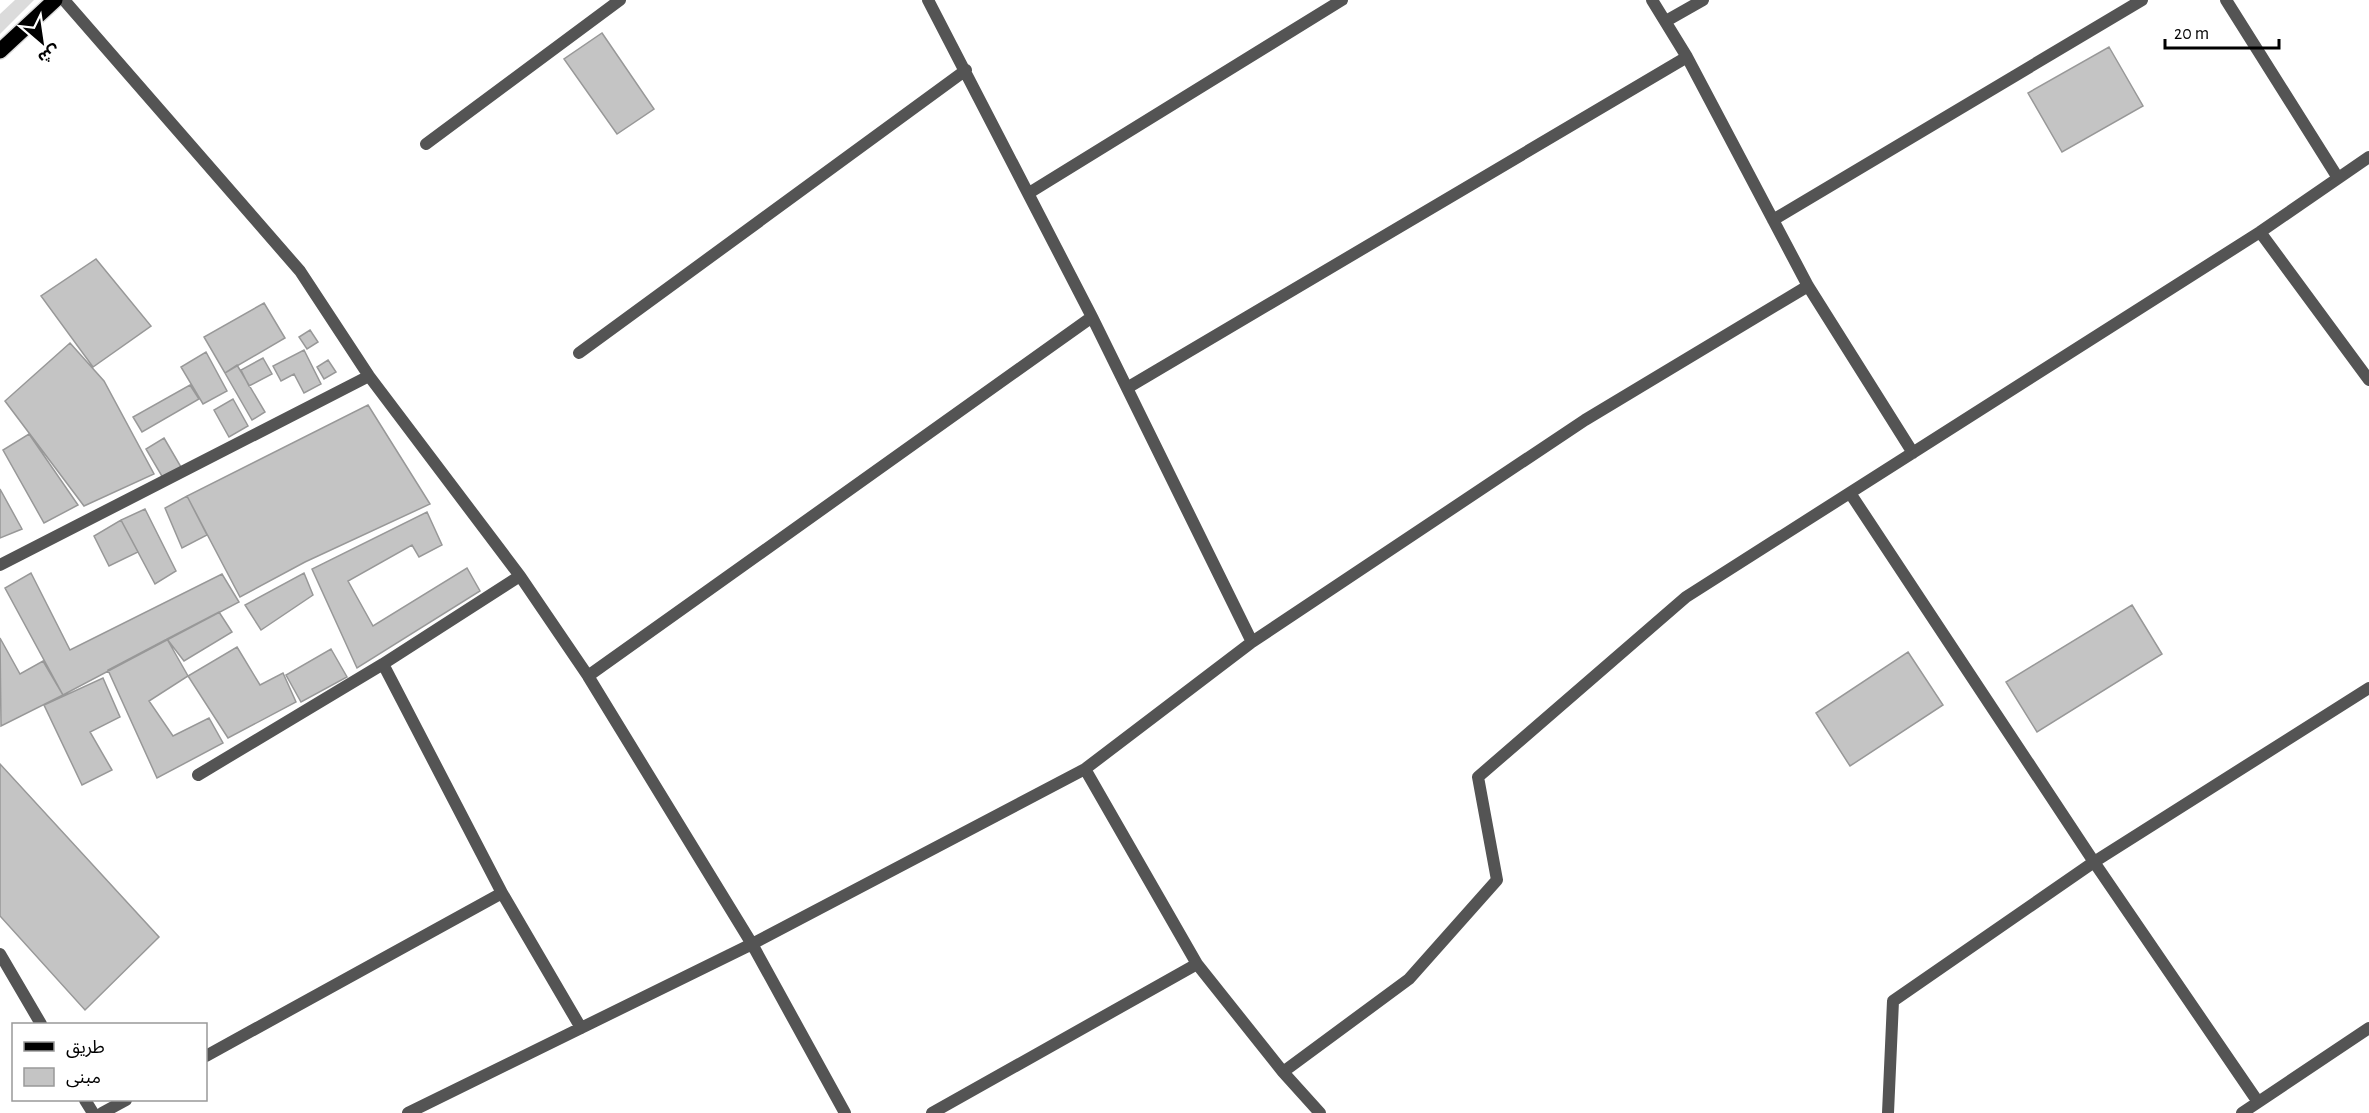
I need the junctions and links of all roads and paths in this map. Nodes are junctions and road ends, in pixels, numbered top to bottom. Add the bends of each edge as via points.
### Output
1 (56, 0) edge
2 (64, 0) edge
3 (620, 0) edge
4 (928, 0) edge
5 (1342, 0) edge
6 (1652, 0) edge
7 (1703, 0) edge
8 (2142, 0) edge
9 (2226, 0) edge
10 (1666, 21) junction
11 (0, 51) edge
12 (1687, 57) junction
13 (966, 70) junction
14 (426, 144) dead end
15 (2369, 157) edge
16 (2338, 178) junction
17 (1029, 193) junction
18 (1773, 220) junction
19 (2260, 232) junction
20 (1808, 286) junction
21 (1092, 316) junction
22 (579, 352) dead end
23 (369, 376) junction
24 (2369, 380) edge
25 (1127, 388) junction
26 (1913, 453) junction
27 (1850, 493) junction
28 (0, 565) edge
29 (520, 576) junction
30 (1252, 642) junction
31 (383, 664) junction
32 (588, 676) junction
33 (2369, 688) edge
34 (1085, 769) junction
35 (198, 775) dead end
36 (2094, 862) junction
37 (502, 893) junction
38 (752, 944) junction
39 (0, 954) edge
40 (1197, 964) junction
41 (40, 1023) edge
42 (581, 1028) junction
43 (2369, 1029) edge
44 (207, 1055) edge
45 (1283, 1072) junction
46 (124, 1101) edge
47 (2258, 1102) junction
48 (102, 1113) edge
49 (408, 1113) edge
50 (845, 1113) edge
51 (932, 1113) edge
52 (1320, 1113) edge
53 (1888, 1113) edge
54 (2242, 1113) edge

1 - 11 main road
2 - 23 street via 300,270
3 - 14 street
4 - 13 street
5 - 17 street
6 - 10 street
7 - 10 street
8 - 18 street
9 - 16 street
10 - 12 street
12 - 18 street
12 - 25 street
13 - 17 street
13 - 22 street
15 - 16 street
16 - 19 street
17 - 21 street
18 - 20 street
19 - 24 street
19 - 26 street
20 - 26 street
20 - 30 street via 1585,420
21 - 25 street
21 - 32 street
23 - 28 street
23 - 29 street
25 - 30 street
26 - 27 street
27 - 36 street
27 - 45 street via 1686,597 1478,777 1497,880 1409,979
29 - 31 street
29 - 32 street
30 - 34 street
31 - 35 street
31 - 37 street
32 - 38 street
33 - 36 street
34 - 38 street
34 - 40 street
36 - 47 street
36 - 53 street via 1893,1001
37 - 42 street
37 - 44 street
38 - 42 street
38 - 50 street
39 - 41 street
40 - 45 street
40 - 51 street
42 - 49 street
43 - 47 street
45 - 52 street
46 - 48 street
47 - 54 street

